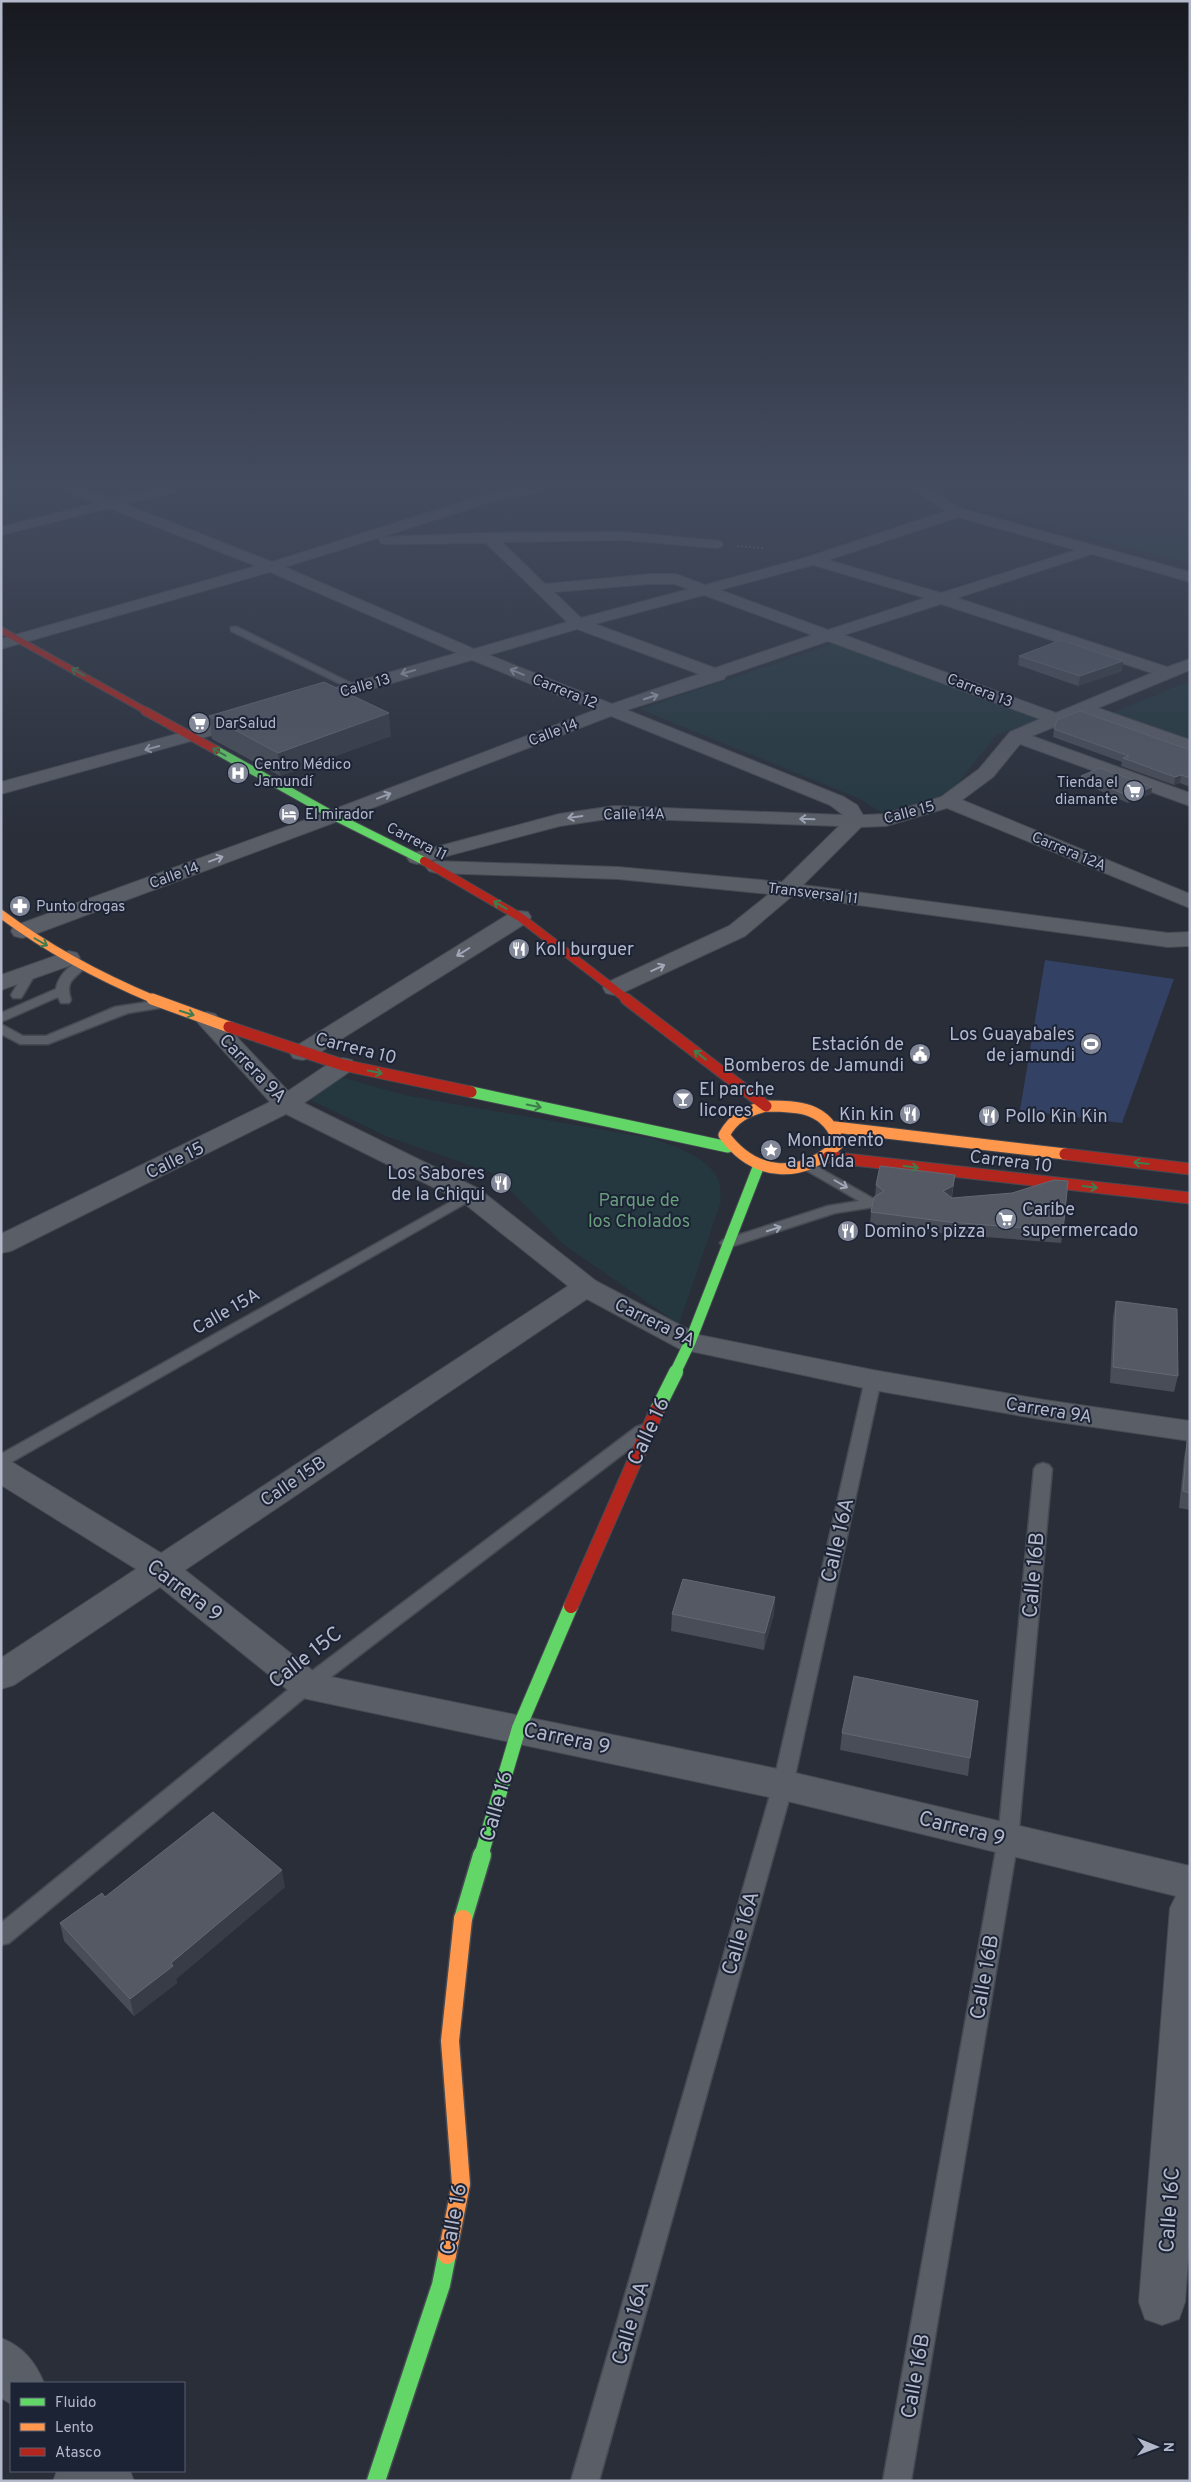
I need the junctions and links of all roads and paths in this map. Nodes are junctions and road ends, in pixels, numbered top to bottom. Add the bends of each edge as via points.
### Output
1 (138, 605) edge
2 (358, 605) edge
3 (558, 605) edge
4 (646, 605) edge
5 (752, 605) edge
6 (924, 605) edge
7 (961, 605) edge
8 (578, 624) junction
9 (234, 629) dead end
10 (1, 630) edge
11 (831, 634) junction
12 (18, 639) junction
13 (1, 644) edge
14 (472, 654) junction
15 (1190, 664) edge
16 (1168, 673) junction
17 (718, 674) junction
18 (354, 687) junction
19 (287, 708) edge
20 (1080, 708) junction
21 (611, 710) junction
22 (258, 716) edge
23 (1056, 719) junction
24 (1016, 736) junction
25 (192, 737) junction
26 (1190, 746) edge
27 (1, 788) edge
28 (1190, 800) edge
29 (948, 801) junction
30 (334, 816) junction
31 (856, 821) junction
32 (417, 858) junction
33 (436, 867) junction
34 (787, 889) junction
35 (1184, 894) edge
36 (1, 914) edge
37 (520, 917) junction
38 (22, 931) junction
39 (1189, 939) edge
40 (75, 961) junction
41 (614, 988) junction
42 (9, 989) edge
43 (162, 1004) junction
44 (128, 1008) junction
45 (93, 1012) dead end
46 (1, 1018) edge
47 (207, 1019) junction
48 (1, 1028) edge
49 (302, 1052) junction
50 (343, 1065) junction
51 (286, 1104) junction
52 (766, 1106) junction
53 (835, 1127) junction
54 (728, 1147) junction
55 (828, 1157) junction
56 (759, 1165) junction
57 (809, 1166) junction
58 (1190, 1169) edge
59 (1058, 1184) junction
60 (1025, 1194) edge
61 (470, 1195) junction
62 (1190, 1198) edge
63 (728, 1243) junction
64 (1, 1246) edge
65 (586, 1287) junction
66 (690, 1342) junction
67 (873, 1380) junction
68 (648, 1427) junction
69 (1190, 1431) edge
70 (1, 1462) edge
71 (1043, 1469) dead end
72 (1, 1470) edge
73 (161, 1569) junction
74 (1, 1676) edge
75 (307, 1685) junction
76 (519, 1728) junction
77 (783, 1785) junction
78 (1008, 1839) junction
79 (1190, 1883) edge
80 (1190, 1908) edge
81 (1, 1936) edge
82 (1162, 2302) dead end
83 (1, 2362) edge
84 (19, 2382) edge
85 (376, 2481) edge
86 (585, 2481) edge
87 (897, 2481) edge

1 - 12 street
2 - 14 street, Carrera 12
3 - 8 street
4 - 8 street, Calle 13
5 - 11 street, Carrera 13
6 - 11 street, Calle 14
7 - 16 street
8 - 14 street, Calle 13
8 - 17 street
9 - 18 lane
10 - 12 main road, Carrera 11
11 - 17 street, Calle 14
11 - 23 street, Carrera 13
12 - 13 street
25 -> 12 main road, Carrera 11
14 -> 18 street, Calle 13
21 -> 14 street, Carrera 12
15 - 16 street, Calle 15
16 - 20 street, Calle 15
21 -> 17 street, Calle 14
18 - 19 street, Calle 13
20 - 23 street, Calle 15
20 - 26 street
30 -> 21 street, Calle 14
21 - 31 street, Carrera 12 via 837,801 850,809
22 - 25 street
23 - 24 street, Calle 15
24 - 28 street
24 - 29 street, Calle 15 via 986,772
25 -> 27 street
30 -> 25 main road, Carrera 11
29 - 31 street, Calle 15 via 886,820
29 - 35 street, Carrera 12A
30 - 32 main road, Carrera 11
38 -> 30 street, Calle 14
31 -> 32 street, Calle 14A via 614,812 558,820
31 - 34 street
32 - 33 main road, Carrera 11
33 - 34 street, Transversal 11 via 618,873
37 -> 33 main road, Carrera 11
34 - 39 street, Transversal 11 via 1168,940
41 -> 34 street via 737,930
36 - 38 main road, Carrera 10
37 - 41 main road, Carrera 11
37 -> 49 street
38 -> 40 main road, Carrera 10
40 - 42 street via 31,972
40 - 43 main road, Carrera 10
40 - 46 lane via 64,980 64,995
52 -> 41 main road, Carrera 11
43 - 44 lane
43 -> 47 main road, Carrera 10
44 - 45 lane
44 - 48 lane via 48,1040 20,1040
47 - 49 main road, Carrera 10
47 - 51 street, Carrera 9A
49 - 50 main road, Carrera 10
50 - 51 street, Calle 15
50 -> 54 main road, Carrera 10
51 - 61 street, Carrera 9A
51 - 64 street, Calle 15
52 - 53 main road via 794,1106 818,1114
52 - 54 main road via 744,1112 730,1122 724,1135
53 - 55 main road via 839,1143
58 -> 53 main road, Carrera 10
54 - 56 main road via 740,1157
55 - 57 main road
55 -> 59 main road, Carrera 10
56 - 57 main road
56 - 63 main road, Calle 16
57 - 63 lane via 874,1203 833,1209
59 - 60 lane
59 -> 62 main road, Carrera 10
61 - 65 street, Carrera 9A
61 - 70 lane, Calle 15A
63 - 66 main road, Calle 16
65 - 66 street, Carrera 9A
65 - 73 street, Calle 15B
66 - 67 street, Carrera 9A
66 - 68 main road, Calle 16
67 - 69 street, Carrera 9A
67 - 77 lane, Calle 16A
68 - 75 lane, Calle 15C
68 - 76 main road, Calle 16
71 - 78 lane, Calle 16B
72 - 73 street, Carrera 9
73 - 74 street, Calle 15B
73 - 75 street, Carrera 9
75 - 76 street, Carrera 9
75 - 81 lane, Calle 15C
76 - 77 street, Carrera 9
76 - 85 main road, Calle 16 via 462,1922 450,2041 460,2193 441,2285
77 - 78 street, Carrera 9
77 - 86 lane, Calle 16A
78 - 79 street, Carrera 9
78 - 87 lane, Calle 16B
80 - 82 street, Calle 16C
83 - 84 street

